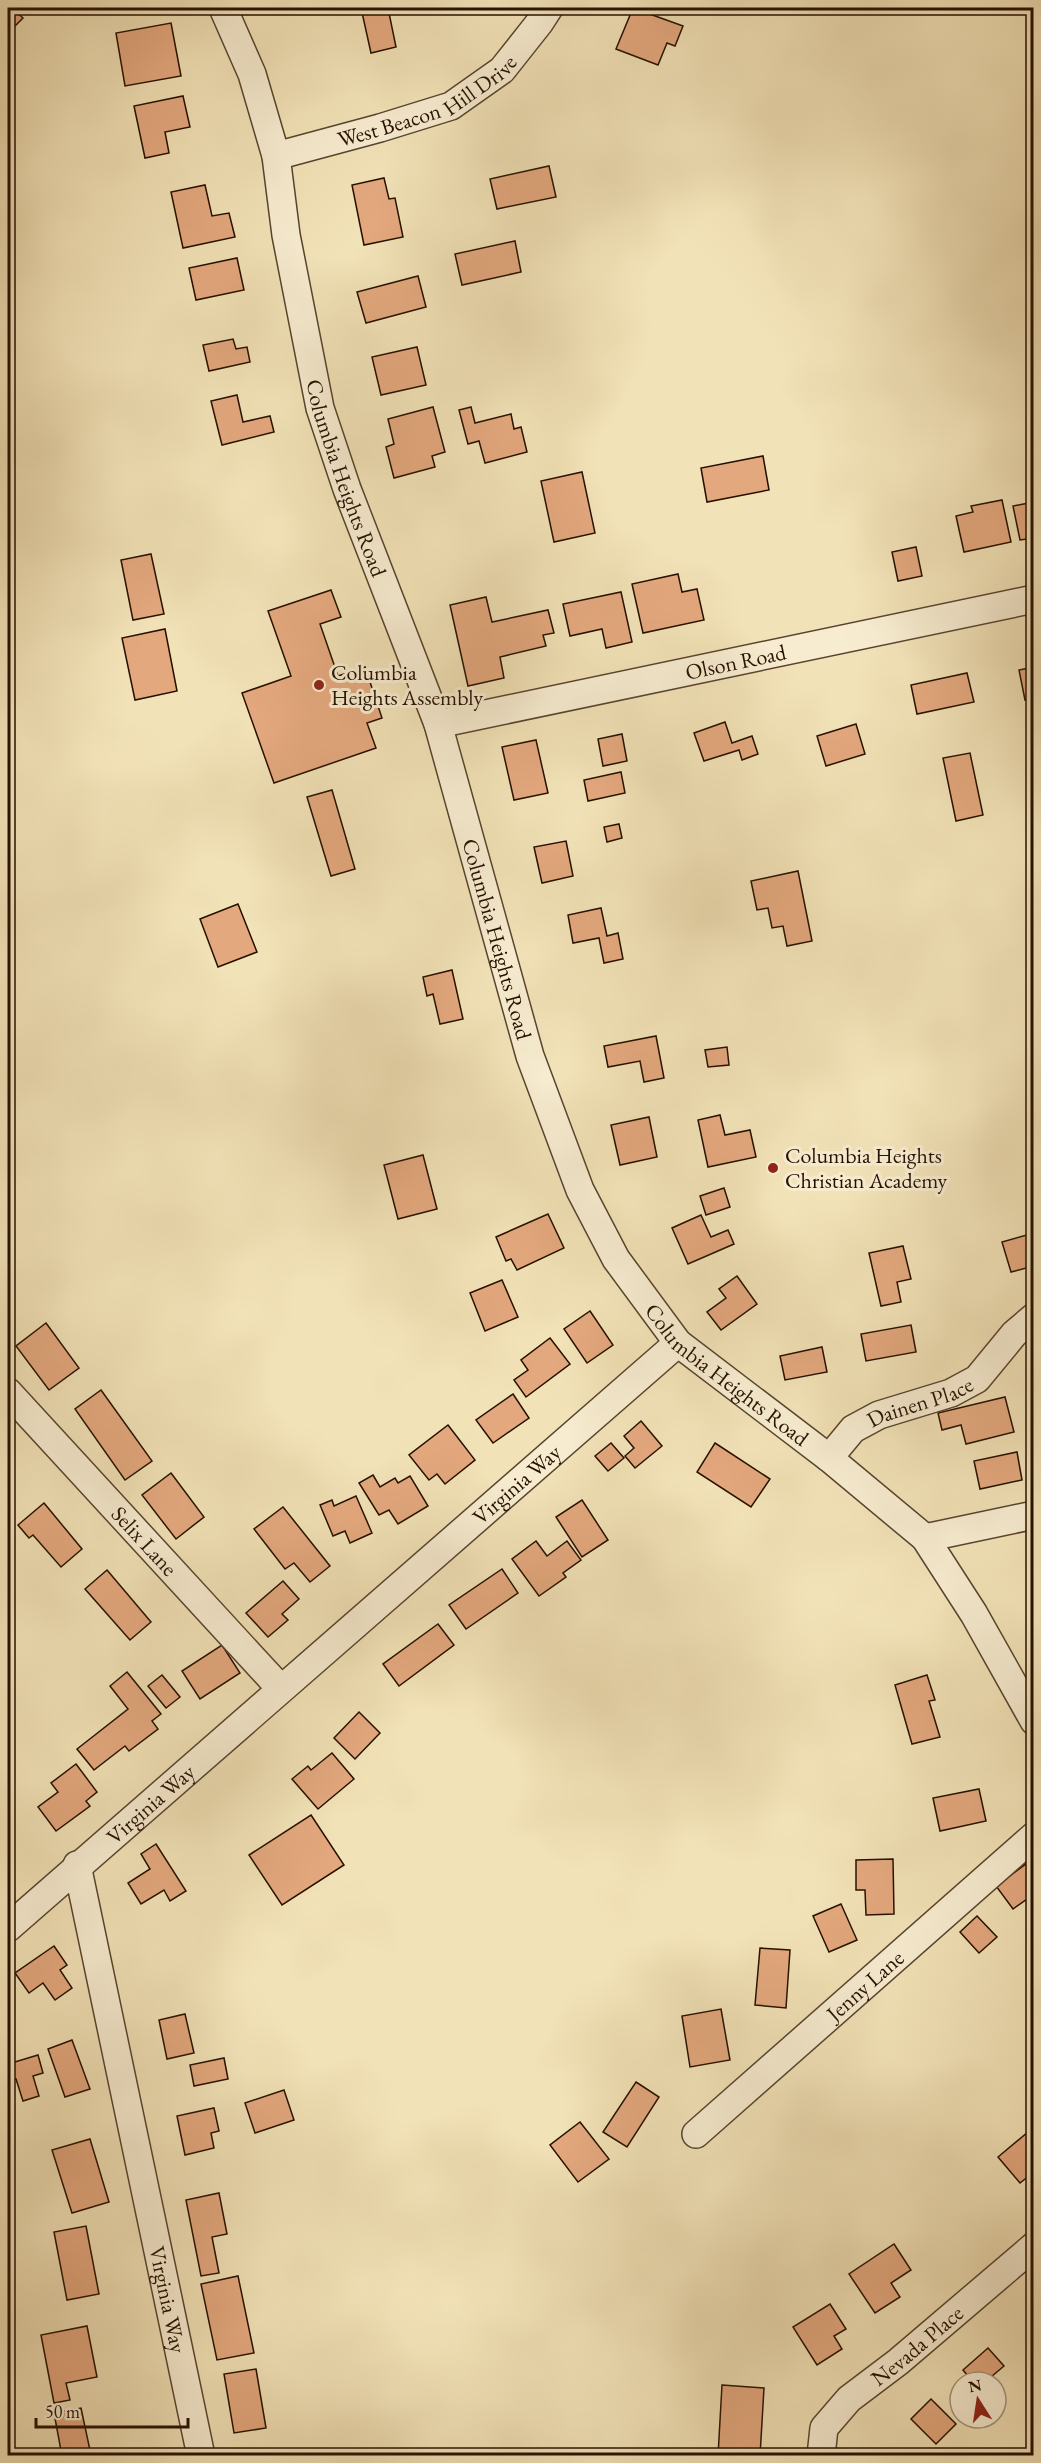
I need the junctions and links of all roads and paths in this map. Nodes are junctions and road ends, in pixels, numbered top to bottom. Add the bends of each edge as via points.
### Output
1 (223, 8) edge
2 (549, 8) edge
3 (276, 156) junction
4 (1034, 598) edge
5 (438, 724) junction
6 (1034, 1317) edge
7 (678, 1343) junction
8 (8, 1392) edge
9 (829, 1458) junction
10 (1034, 1515) edge
11 (925, 1538) junction
12 (281, 1689) junction
13 (1034, 1721) edge
14 (1034, 1836) edge
15 (77, 1865) junction
16 (8, 1928) edge
17 (696, 2134) dead end
18 (1034, 2247) edge
19 (201, 2456) edge
20 (821, 2456) edge

1 - 3 street, Columbia Heights Road via 252,74
2 - 3 street, West Beacon Hill Drive via 502,70 451,106
3 - 5 street, Columbia Heights Road via 286,235 320,408 347,489
4 - 5 street, Olson Road
5 - 7 street, Columbia Heights Road via 530,1056 580,1190 616,1259
6 - 9 street, Dainen Place via 1014,1334 977,1379 951,1393 879,1415 853,1429
7 - 9 street, Columbia Heights Road
7 - 12 street, Virginia Way
8 - 12 street, Selix Lane
9 - 11 street, Columbia Heights Road
10 - 11 street
11 - 13 street, Columbia Heights Road via 974,1614
12 - 15 street, Virginia Way
14 - 17 street, Jenny Lane
15 - 16 street
15 - 19 street, Virginia Way
18 - 20 street, Nevada Place via 849,2399 824,2428

